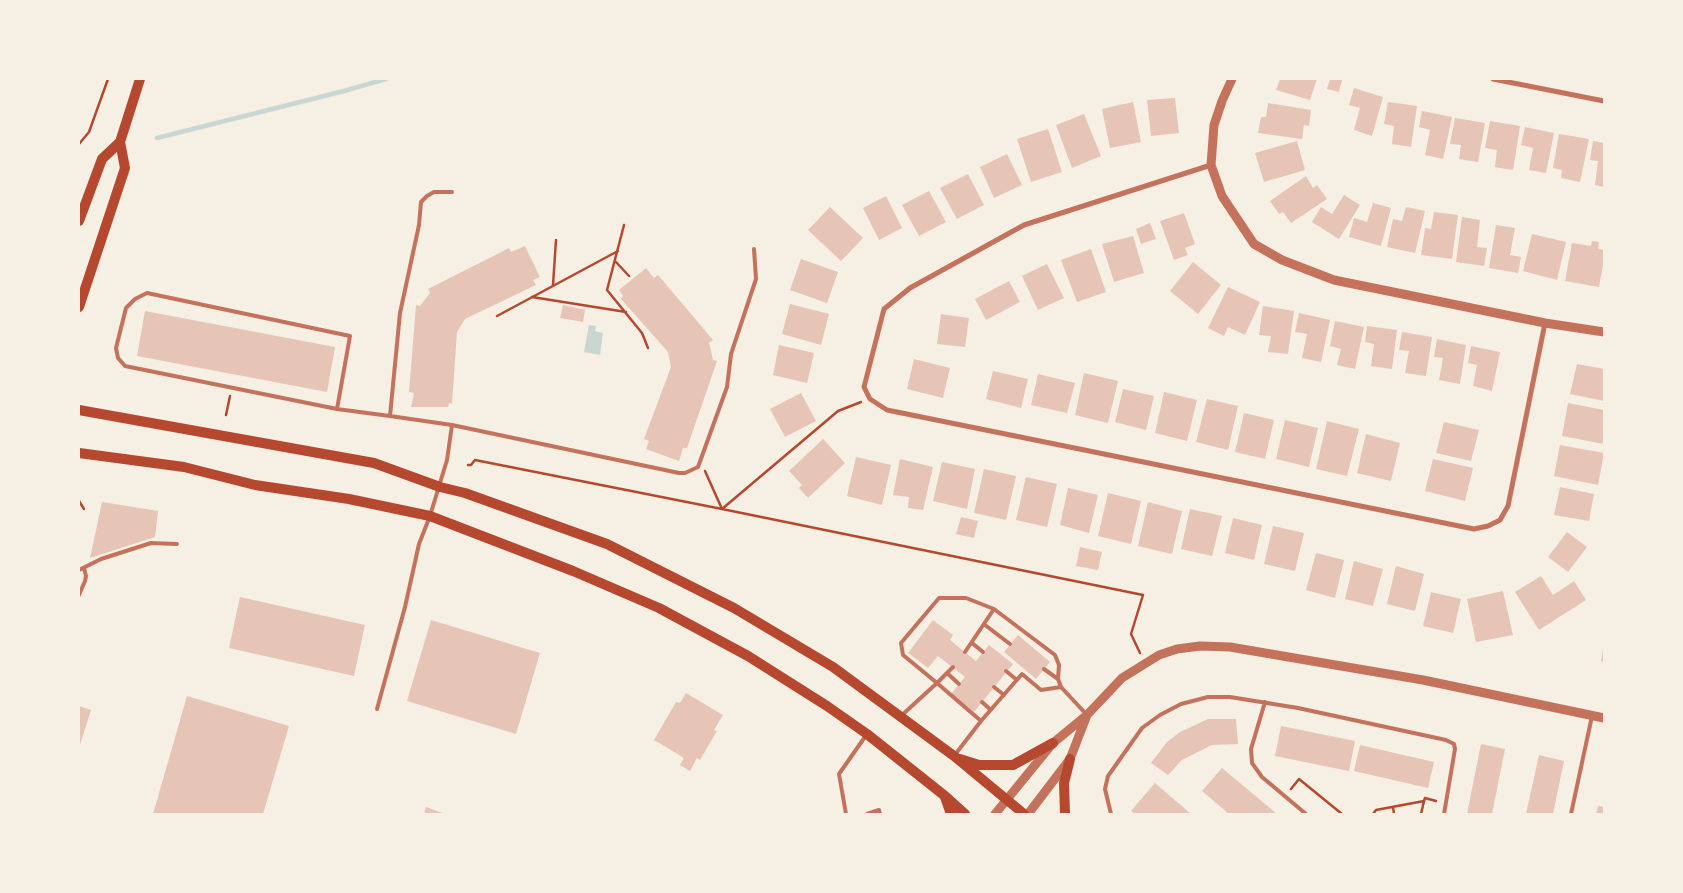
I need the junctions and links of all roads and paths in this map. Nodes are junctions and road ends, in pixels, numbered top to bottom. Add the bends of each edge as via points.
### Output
1 (108, 79) edge
2 (140, 79) edge
3 (1232, 79) edge
4 (1493, 79) edge
5 (1604, 101) edge
6 (120, 142) junction
7 (79, 144) edge
8 (1211, 165) junction
9 (452, 192) dead end
10 (79, 221) edge
11 (624, 225) dead end
12 (556, 240) dead end
13 (754, 249) dead end
14 (619, 250) junction
15 (615, 261) junction
16 (629, 276) dead end
17 (553, 285) junction
18 (531, 296) junction
19 (79, 307) edge
20 (627, 312) junction
21 (498, 316) dead end
22 (1545, 323) junction
23 (1604, 332) edge
24 (648, 348) dead end
25 (232, 388) junction
26 (870, 399) junction
27 (338, 409) junction
28 (79, 410) edge
29 (226, 415) dead end
30 (390, 416) junction
31 (452, 425) junction
32 (79, 453) edge
33 (701, 461) junction
34 (468, 465) dead end
35 (440, 487) junction
36 (79, 501) edge
37 (722, 508) junction
38 (84, 509) dead end
39 (430, 516) junction
40 (177, 544) dead end
41 (84, 568) junction
42 (79, 570) edge
43 (79, 595) edge
44 (994, 609) junction
45 (985, 625) junction
46 (972, 643) junction
47 (1010, 644) dead end
48 (965, 652) dead end
49 (983, 652) dead end
50 (1145, 663) junction
51 (953, 667) dead end
52 (1044, 669) dead end
53 (1006, 671) dead end
54 (947, 673) junction
55 (1058, 679) junction
56 (1017, 680) junction
57 (937, 683) junction
58 (959, 684) dead end
59 (994, 687) dead end
60 (1061, 687) junction
61 (1004, 695) junction
62 (982, 702) dead end
63 (1265, 702) junction
64 (377, 709) dead end
65 (991, 710) junction
66 (1087, 715) junction
67 (1592, 716) junction
68 (900, 717) junction
69 (1604, 718) edge
70 (981, 720) junction
71 (867, 734) junction
72 (1053, 743) junction
73 (954, 756) junction
74 (1070, 759) junction
75 (945, 796) junction
76 (1285, 796) junction
77 (1006, 801) junction
78 (1424, 801) junction
79 (1446, 802) junction
80 (1393, 807) junction
81 (846, 814) edge
82 (867, 814) edge
83 (880, 814) edge
84 (951, 814) edge
85 (965, 814) edge
86 (995, 814) edge
87 (1024, 814) edge
88 (1028, 814) edge
89 (1065, 814) edge
90 (1110, 814) edge
91 (1306, 814) edge
92 (1342, 814) edge
93 (1372, 814) edge
94 (1394, 814) edge
95 (1421, 814) edge
96 (1444, 814) edge
97 (1572, 814) edge

1 - 7 path via 89,132
2 - 6 main road
3 - 8 street via 1214,125
4 - 5 street
6 - 10 main road via 102,159
6 - 19 main road via 125,168
8 - 22 street via 1222,196 1254,244 1282,260 1334,280
8 - 26 street via 1024,225 910,288 884,309 864,388
9 - 30 lane via 434,192 421,202 400,313
11 - 14 path
12 - 17 path
13 - 33 lane via 756,279 731,354 727,388
14 - 15 path
14 - 17 path
15 - 16 path
15 - 20 path via 608,290
17 - 18 path
18 - 20 path
18 - 21 path
20 - 24 path via 642,332
22 - 23 street
22 - 26 street via 1508,506 1500,520 1474,529 887,410
25 - 27 lane
25 - 27 lane via 125,366 118,358 116,348 126,308 147,293 350,336
25 - 29 path
26 - 37 path via 838,412
27 - 30 lane
28 - 35 main road via 374,463
30 - 31 lane
31 - 33 lane via 685,474 698,467
31 - 35 lane
32 - 39 main road via 184,467 255,485 349,499
33 - 37 path
34 - 37 path via 475,460
35 - 39 lane
35 - 68 main road via 607,544 734,608 833,667
36 - 38 path
37 - 50 path via 1143,595 1131,634
39 - 64 lane via 419,544
39 - 71 main road via 573,571 658,608 748,656
40 - 41 lane via 151,543 101,558
41 - 42 lane
41 - 43 lane via 86,576
44 - 45 lane
44 - 55 lane via 1055,655 1059,666
44 - 57 lane via 966,598 939,598 901,643 903,655
45 - 46 lane
45 - 47 lane
46 - 48 lane
46 - 49 lane
50 - 66 street via 1122,678
50 - 67 street via 1158,655 1177,650 1200,646 1230,647 1423,680
51 - 54 lane
52 - 55 lane
53 - 56 lane
54 - 57 lane
54 - 58 lane
55 - 60 lane
56 - 60 lane via 1022,674 1041,690
56 - 61 lane
57 - 68 lane
57 - 70 lane
59 - 61 lane
60 - 66 lane
61 - 65 lane
62 - 65 lane
63 - 76 lane via 1251,750 1252,763 1262,777
63 - 79 lane via 1454,744
63 - 90 lane via 1230,697 1208,698 1181,704 1142,728 1108,776 1105,789
65 - 70 lane
66 - 72 street
66 - 74 street
67 - 69 street
67 - 97 lane
68 - 73 main road
70 - 73 lane
71 - 75 main road
71 - 81 lane via 839,774
72 - 73 main road via 1012,765 979,765
72 - 77 street
73 - 77 main road
74 - 88 street
74 - 89 main road via 1064,783
75 - 84 main road
75 - 85 main road
76 - 91 lane
76 - 92 path via 1299,779
77 - 86 street
77 - 87 main road
78 - 79 path via 1425,798
78 - 80 path
78 - 95 path
79 - 96 lane
80 - 93 path via 1376,810
80 - 94 path
82 - 83 lane via 879,810

